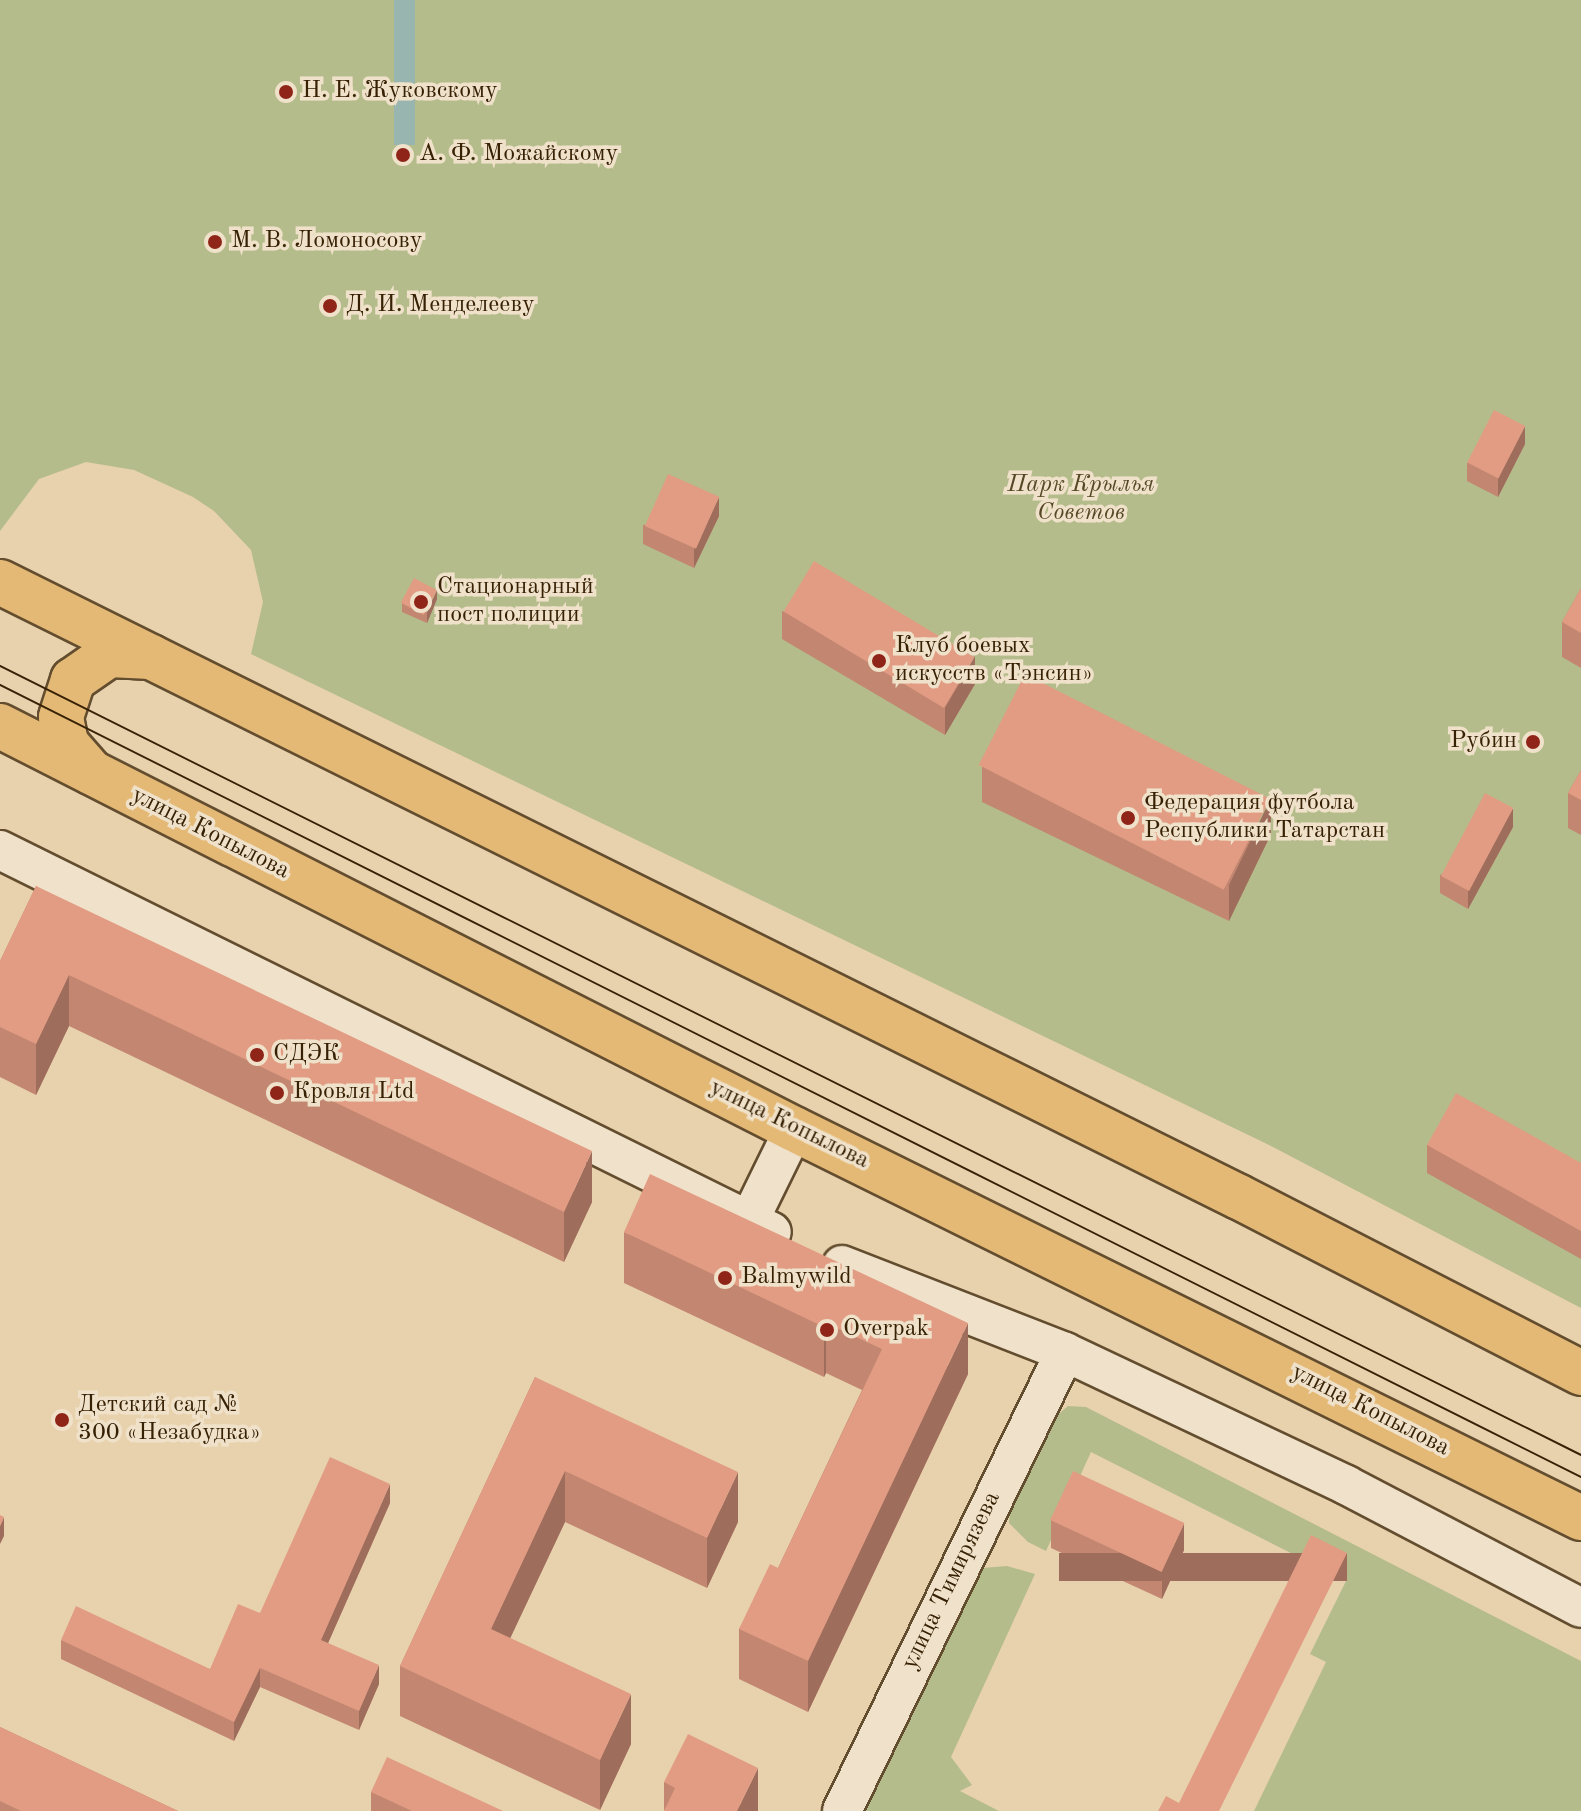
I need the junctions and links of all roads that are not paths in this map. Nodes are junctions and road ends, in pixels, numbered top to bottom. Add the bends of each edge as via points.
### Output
1 (0, 582) edge
2 (153, 658) junction
3 (0, 726) edge
4 (95, 775) junction
5 (0, 850) edge
6 (794, 1129) junction
7 (749, 1221) junction
8 (1065, 1352) junction
9 (1581, 1373) edge
10 (1581, 1518) edge
11 (1581, 1608) edge
12 (842, 1811) edge

1 - 2 main road
2 - 4 main road via 109,655 73,680 61,717 66,743
2 - 9 main road via 1239,1197
3 - 4 main road, улица Копылова
4 - 6 main road, улица Копылова
5 - 7 street
6 - 7 street
6 - 10 main road, улица Копылова
7 - 8 street via 882,1284
8 - 11 street via 1346,1485
8 - 12 street, улица Тимирязева

